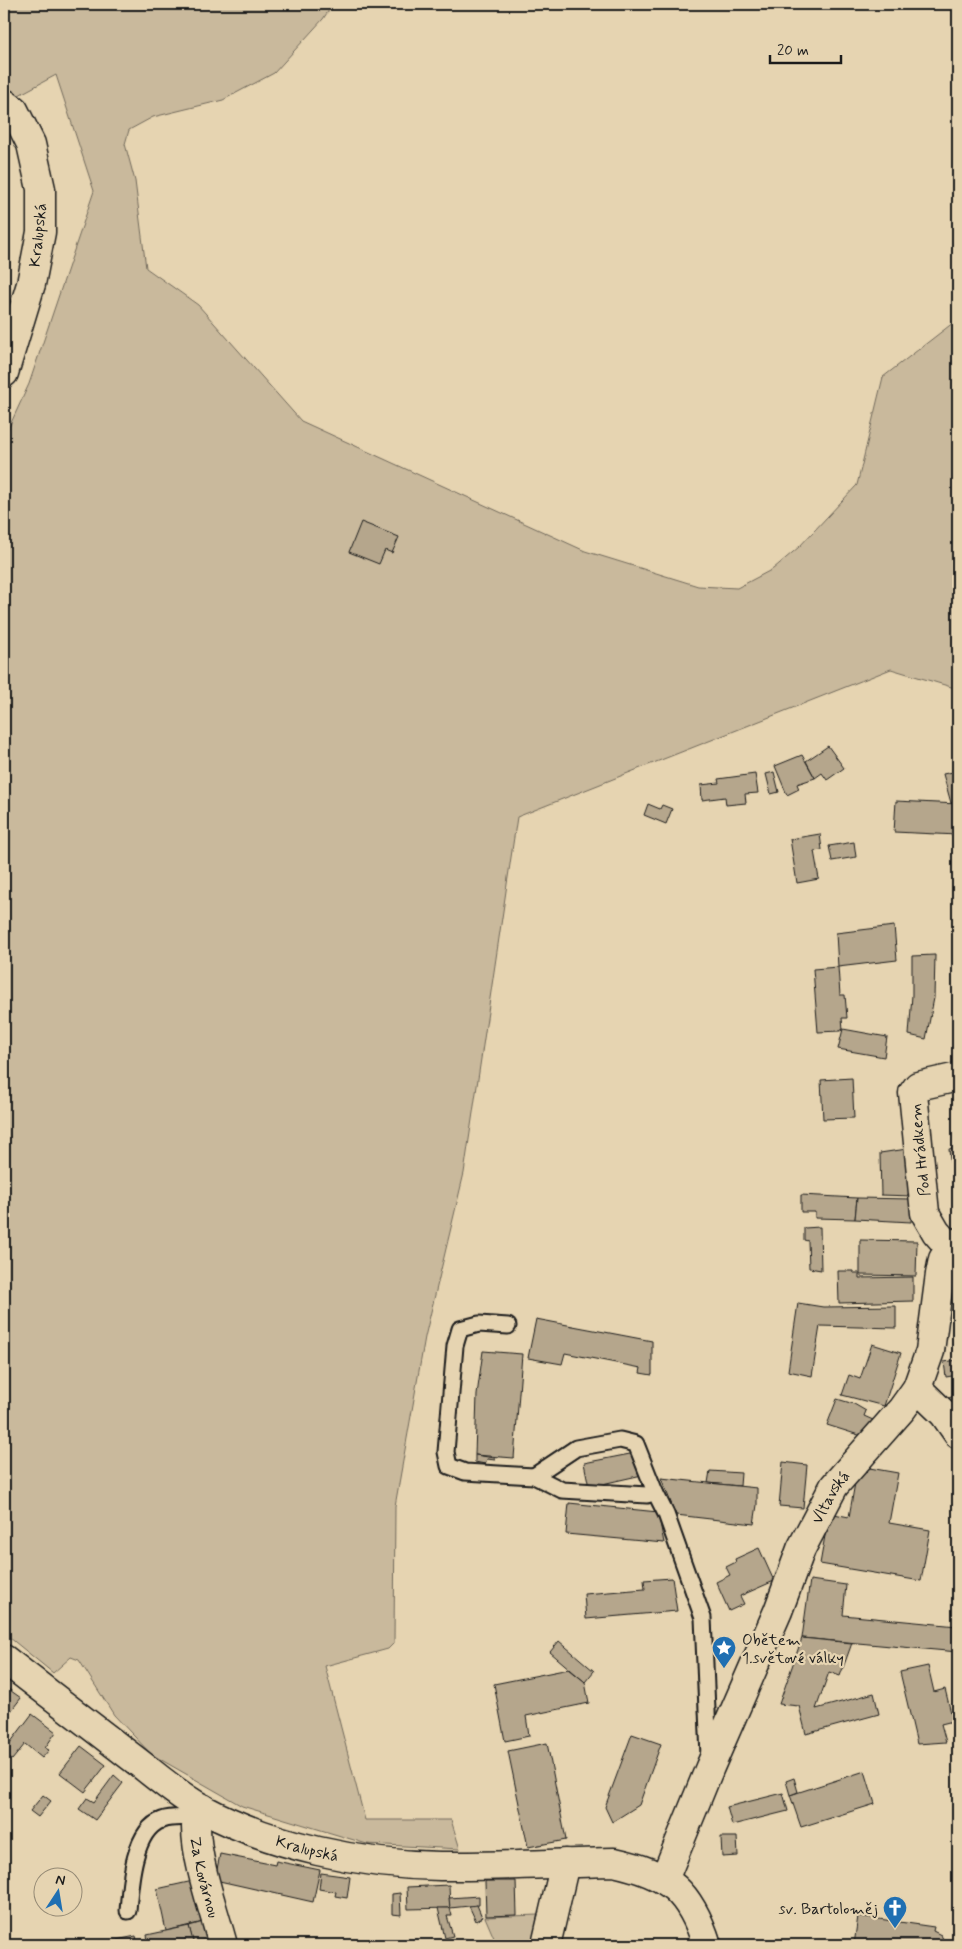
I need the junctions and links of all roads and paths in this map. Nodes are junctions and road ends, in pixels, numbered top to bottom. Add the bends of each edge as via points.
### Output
1 (4, 103) edge
2 (4, 373) edge
3 (958, 1077) edge
4 (954, 1245) edge
5 (508, 1326) dead end
6 (917, 1388) junction
7 (958, 1434) edge
8 (534, 1476) junction
9 (655, 1492) junction
10 (4, 1659) edge
11 (710, 1767) junction
12 (194, 1827) junction
13 (565, 1863) junction
14 (664, 1880) junction
15 (128, 1911) dead end
16 (223, 1945) edge
17 (546, 1945) edge
18 (708, 1945) edge

1 - 2 street, Kralupská via 14,110 31,144 42,189 40,232 31,284
3 - 4 street, Pod Hrádkem via 918,1086 913,1093 925,1213 929,1223
4 - 6 street, Vltavská via 943,1259 930,1351
5 - 8 lane via 479,1324 460,1329 455,1346 446,1452 449,1466 465,1472
6 - 7 street via 944,1414
6 - 11 street, Vltavská via 834,1486 801,1549 778,1611
8 - 9 lane via 562,1490 647,1495
8 - 9 lane, Vltavská via 576,1448 620,1440 636,1444
9 - 11 lane, Vltavská via 703,1618
10 - 12 street, Kralupská via 171,1787
11 - 14 street, Vltavská
12 - 13 street, Kralupská via 237,1825 335,1854 383,1861 439,1866
12 - 15 lane via 163,1819 147,1831 134,1863
12 - 16 street, Za Kovárnou
13 - 14 street, Kralupská via 614,1862 650,1871
13 - 17 street
14 - 18 street via 679,1891 694,1910

